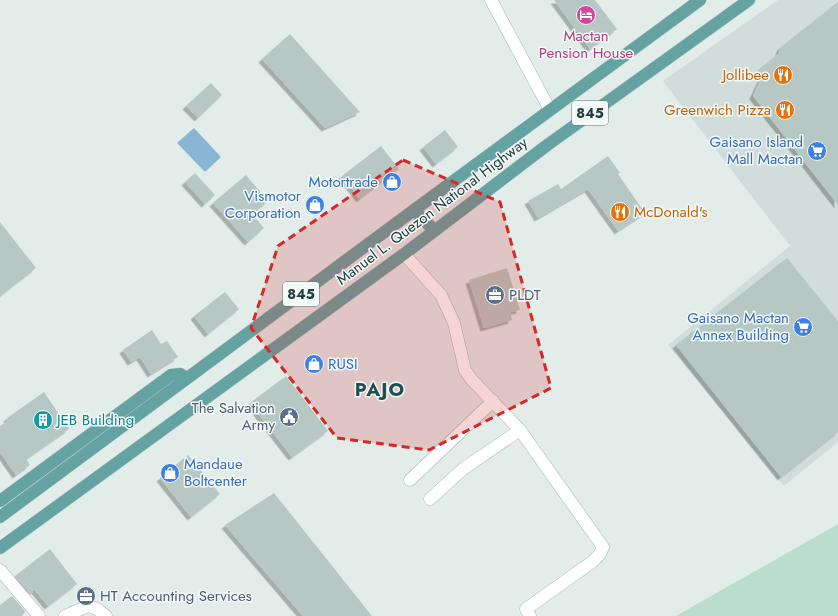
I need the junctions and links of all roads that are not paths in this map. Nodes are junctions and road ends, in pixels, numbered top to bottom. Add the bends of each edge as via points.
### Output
1 (491, 0) edge
2 (700, 0) edge
3 (749, 0) edge
4 (550, 110) junction
5 (414, 210) junction
6 (434, 230) junction
7 (404, 254) junction
8 (187, 378) junction
9 (493, 401) junction
10 (520, 430) junction
11 (410, 480) dead end
12 (430, 499) dead end
13 (0, 501) edge
14 (0, 517) edge
15 (0, 548) edge
16 (0, 570) edge
17 (39, 616) edge
18 (65, 616) edge
19 (106, 616) edge
20 (530, 616) edge

1 - 4 street
2 - 4 main road, Manuel L. Quezon National Highway / 845
3 - 6 main road, Manuel L. Quezon National Highway / 845 via 564,132
4 - 5 main road, Manuel L. Quezon National Highway / 845
5 - 6 main road
5 - 8 main road, Manuel L. Quezon National Highway / 845
6 - 7 main road, Manuel L. Quezon National Highway / 845
7 - 9 street via 441,296 454,323 465,370
7 - 15 main road, Manuel L. Quezon National Highway / 845
8 - 13 main road via 180,374 171,375
8 - 14 main road, Manuel L. Quezon National Highway / 845
9 - 10 street
9 - 11 street
10 - 12 street via 463,469
10 - 20 street via 603,546 600,554 592,562 526,609
16 - 17 street
18 - 19 street via 88,606

